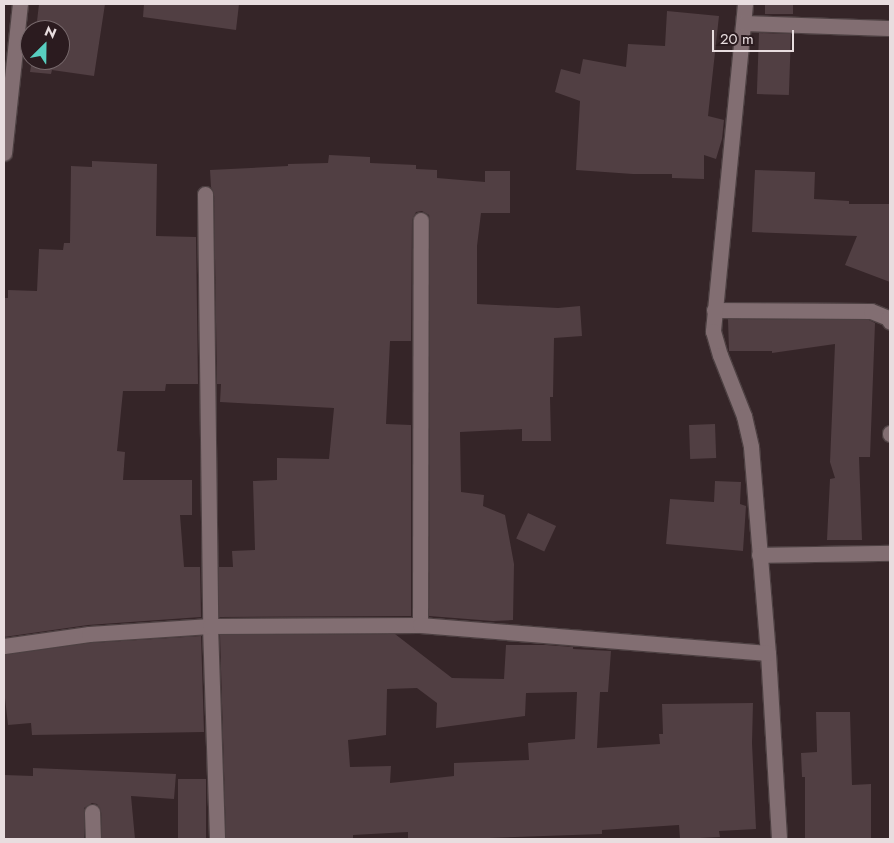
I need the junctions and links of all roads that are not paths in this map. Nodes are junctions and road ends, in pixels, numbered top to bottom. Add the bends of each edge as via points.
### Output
1 (20, 4) edge
2 (745, 4) edge
3 (744, 23) junction
4 (890, 28) edge
5 (4, 153) edge
6 (205, 194) dead end
7 (421, 220) dead end
8 (714, 310) junction
9 (890, 322) edge
10 (890, 553) edge
11 (759, 555) junction
12 (420, 625) junction
13 (210, 626) junction
14 (4, 646) edge
15 (768, 652) junction
16 (92, 812) dead end
17 (93, 839) edge
18 (217, 839) edge
19 (779, 839) edge

1 - 5 street
2 - 3 street
3 - 4 street
3 - 8 street
6 - 13 street
7 - 12 street
8 - 9 street via 872,311
8 - 11 street via 713,331 735,390 751,447
10 - 11 street
11 - 15 street
12 - 13 street
12 - 15 street
13 - 14 street via 89,634
13 - 18 street
15 - 19 street
16 - 17 street

